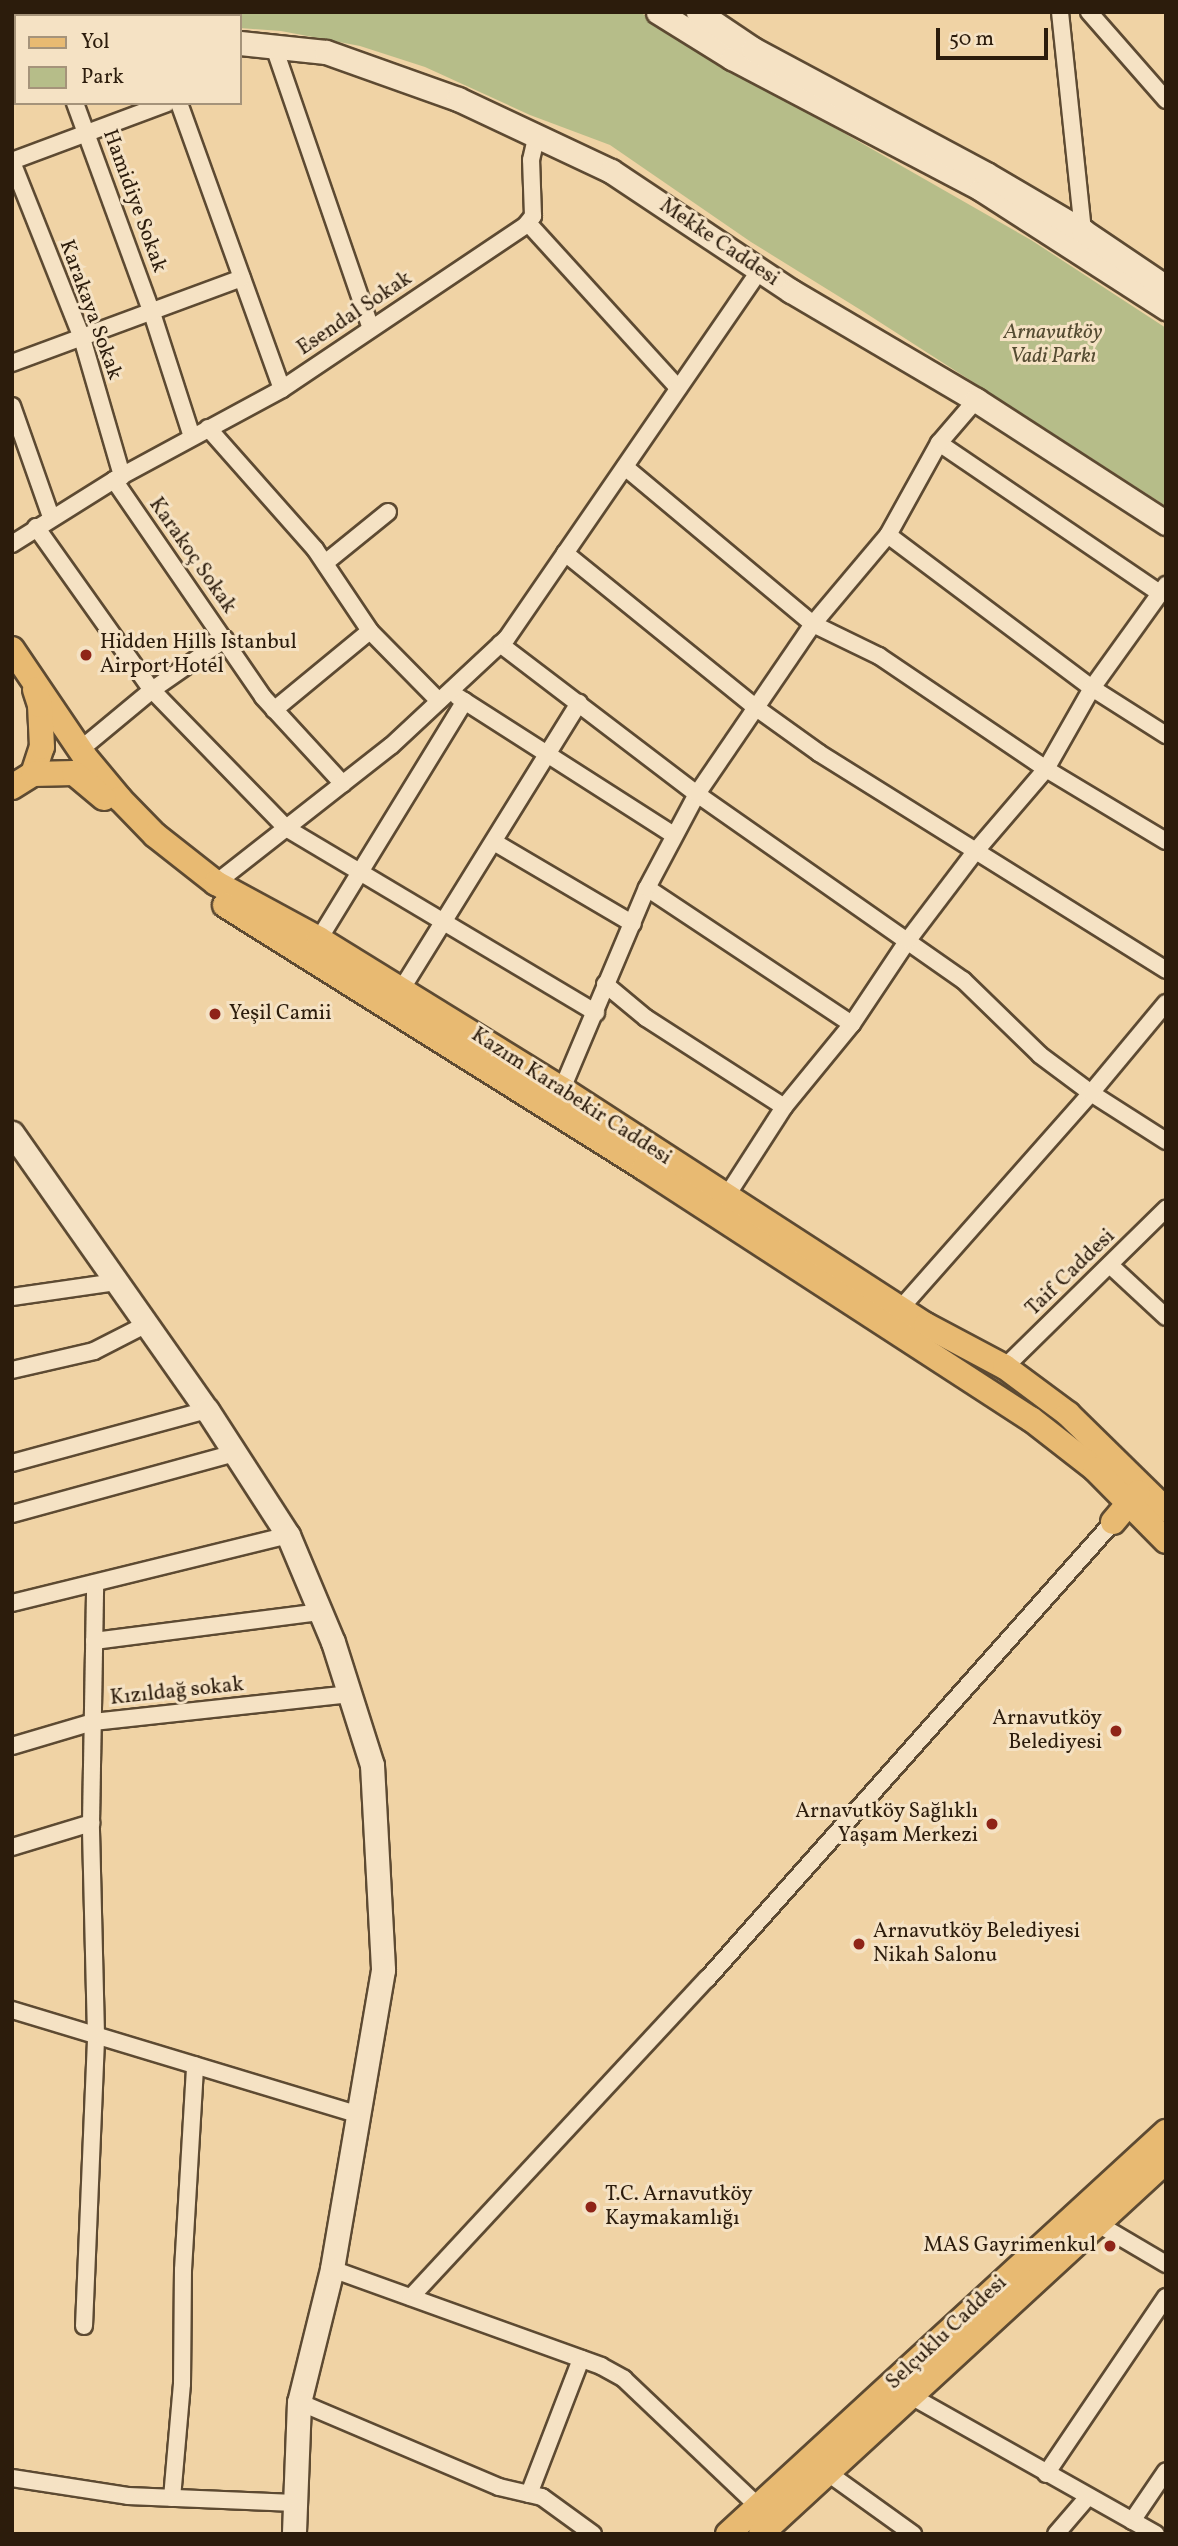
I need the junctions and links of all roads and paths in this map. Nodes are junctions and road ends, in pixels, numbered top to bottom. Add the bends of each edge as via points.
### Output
1 (658, 12) edge
2 (698, 12) edge
3 (1060, 12) edge
4 (1089, 12) edge
5 (242, 43) edge
6 (274, 47) junction
7 (1164, 95) edge
8 (76, 105) edge
9 (162, 105) edge
10 (180, 105) edge
11 (87, 135) junction
12 (537, 135) junction
13 (12, 161) edge
14 (19, 201) edge
15 (528, 223) junction
16 (1078, 239) junction
17 (760, 270) junction
18 (242, 278) junction
19 (1166, 287) edge
20 (1166, 308) edge
21 (152, 313) junction
22 (371, 328) junction
23 (82, 338) junction
24 (12, 363) edge
25 (678, 388) junction
26 (282, 389) junction
27 (976, 400) junction
28 (12, 406) edge
29 (208, 428) junction
30 (192, 437) junction
31 (939, 443) junction
32 (625, 467) junction
33 (118, 478) junction
34 (388, 512) dead end
35 (51, 517) junction
36 (1166, 523) edge
37 (36, 527) junction
38 (888, 535) junction
39 (12, 544) edge
40 (565, 554) junction
41 (325, 563) junction
42 (1163, 589) edge
43 (813, 624) junction
44 (370, 631) junction
45 (225, 639) junction
46 (500, 644) junction
47 (12, 649) edge
48 (31, 679) junction
49 (1092, 688) junction
50 (152, 690) junction
51 (444, 696) junction
52 (465, 701) junction
53 (579, 703) junction
54 (755, 707) junction
55 (274, 709) junction
56 (1166, 735) edge
57 (81, 749) junction
58 (546, 753) junction
59 (1046, 769) junction
60 (23, 780) edge
61 (343, 784) junction
62 (697, 794) junction
63 (286, 828) junction
64 (674, 835) junction
65 (1166, 841) edge
66 (494, 842) junction
67 (974, 853) junction
68 (361, 872) junction
69 (216, 883) junction
70 (647, 888) junction
71 (443, 924) junction
72 (634, 924) junction
73 (318, 939) junction
74 (908, 940) junction
75 (1166, 970) edge
76 (605, 984) junction
77 (401, 990) junction
78 (1166, 1003) edge
79 (596, 1013) junction
80 (852, 1024) junction
81 (562, 1089) junction
82 (1091, 1093) junction
83 (784, 1107) junction
84 (12, 1133) edge
85 (1166, 1141) edge
86 (726, 1197) junction
87 (1166, 1209) edge
88 (1110, 1265) junction
89 (116, 1282) junction
90 (12, 1297) edge
91 (900, 1309) junction
92 (1166, 1317) edge
93 (147, 1324) junction
94 (1005, 1367) junction
95 (12, 1370) edge
96 (207, 1410) junction
97 (235, 1453) junction
98 (12, 1463) edge
99 (1139, 1508) edge
100 (12, 1514) edge
101 (288, 1535) junction
102 (1166, 1541) edge
103 (95, 1583) junction
104 (12, 1603) edge
105 (321, 1612) junction
106 (94, 1641) junction
107 (349, 1694) junction
108 (93, 1722) junction
109 (12, 1746) edge
110 (91, 1823) junction
111 (12, 1847) edge
112 (12, 2010) edge
113 (96, 2035) junction
114 (195, 2065) junction
115 (357, 2114) junction
116 (1160, 2151) edge
117 (1098, 2224) junction
118 (1166, 2264) edge
119 (332, 2269) junction
120 (411, 2297) junction
121 (1166, 2297) edge
122 (83, 2326) dead end
123 (581, 2358) junction
124 (903, 2389) junction
125 (299, 2402) junction
126 (1166, 2471) edge
127 (828, 2473) junction
128 (1046, 2474) junction
129 (12, 2478) edge
130 (529, 2494) junction
131 (1087, 2497) junction
132 (172, 2498) junction
133 (295, 2503) junction
134 (758, 2506) junction
135 (1132, 2521) junction
136 (294, 2534) edge
137 (593, 2534) edge
138 (727, 2534) edge
139 (761, 2534) edge
140 (913, 2534) edge
141 (1056, 2534) edge
142 (1156, 2534) edge

1 - 16 main road via 732,58
2 - 16 main road via 753,49 986,174
3 - 16 street
4 - 7 street
5 - 6 main road, Mekke Caddesi
6 - 12 main road, Mekke Caddesi via 326,52 458,99
6 - 22 street
8 - 11 street, Hamidiye Sokak
9 - 11 street
10 - 18 street
11 - 13 street
11 - 21 street, Hamidiye Sokak
12 - 15 street via 531,160 533,216
12 - 17 main road, Mekke Caddesi via 611,171
13 - 14 street, Karakaya Sokak
14 - 23 street, Karakaya Sokak
15 - 22 street, Esendal Sokak
15 - 25 street
16 - 19 main road
16 - 20 main road
17 - 25 street
17 - 27 main road, Mekke Caddesi
18 - 21 street
18 - 26 street
21 - 23 street
21 - 30 street, Hamidiye Sokak
22 - 26 street, Esendal Sokak
23 - 24 street
23 - 33 street, Karakaya Sokak
25 - 32 street
26 - 29 street, Esendal Sokak
27 - 31 street
27 - 36 main road, Mekke Caddesi
28 - 35 street
29 - 30 street, Esendal Sokak
29 - 41 street
30 - 33 street, Esendal Sokak
31 - 38 street
31 - 42 street
32 - 40 street
32 - 43 street
33 - 35 street, Esendal Sokak
33 - 45 street, Karakoç Sokak
34 - 41 street
35 - 37 street, Esendal Sokak
37 - 39 street, Esendal Sokak
37 - 50 street
38 - 43 street
38 - 49 street
40 - 46 street
40 - 54 street
41 - 44 street
42 - 49 street
43 - 54 street
43 - 59 street via 879,656
44 - 51 street
44 - 55 street
45 - 50 street
45 - 55 street, Karakoç Sokak
46 - 51 street
46 - 53 street
47 - 48 main road, Kazım Karabekir Caddesi
48 - 57 main road, Kazım Karabekir Caddesi
48 - 60 main road via 40,705 42,747
49 - 56 street
49 - 59 street
50 - 57 street
50 - 63 street
51 - 52 street
51 - 61 street via 391,747
52 - 58 street
52 - 68 street
53 - 58 street
53 - 62 street
54 - 62 street
54 - 67 street
55 - 61 street, Karakoç Sokak
57 - 69 main road, Kazım Karabekir Caddesi via 155,835
58 - 64 street
58 - 66 street
59 - 65 street
59 - 67 street
60 - 99 main road, Kazım Karabekir Caddesi via 74,773 98,790 142,842 186,880 645,1168 1031,1419
61 - 63 street
62 - 64 street
62 - 74 street
63 - 68 street
63 - 69 street
64 - 70 street
66 - 71 street
66 - 72 street
67 - 74 street
67 - 75 street
68 - 71 street
68 - 73 street
69 - 73 main road, Kazım Karabekir Caddesi
70 - 72 street
70 - 80 street
71 - 77 street
71 - 79 street
72 - 76 street
73 - 77 main road, Kazım Karabekir Caddesi
74 - 80 street
74 - 82 street via 963,980 1040,1055
76 - 79 street
76 - 83 street via 646,1018
77 - 81 main road, Kazım Karabekir Caddesi
78 - 82 street
79 - 81 street
80 - 83 street
81 - 86 main road, Kazım Karabekir Caddesi
82 - 85 street
82 - 91 street
83 - 86 street
84 - 89 main road
86 - 91 main road, Kazım Karabekir Caddesi
87 - 88 street, Taif Caddesi
88 - 92 street
88 - 94 street, Taif Caddesi
89 - 90 street
89 - 93 main road
91 - 94 main road, Kazım Karabekir Caddesi
93 - 95 street via 94,1351
93 - 96 main road
94 - 99 main road, Kazım Karabekir Caddesi via 1068,1414
96 - 97 main road
96 - 98 street
97 - 100 street
97 - 101 main road
99 - 102 main road, Kazım Karabekir Caddesi
99 - 120 street
101 - 103 street
101 - 105 main road
103 - 104 street
103 - 106 street
105 - 106 street
105 - 107 main road
106 - 108 street
107 - 108 street, Kızıldağ sokak
107 - 115 main road via 372,1765 383,1970
108 - 109 street, Kızıldağ sokak
108 - 110 street
110 - 111 street
110 - 113 street
112 - 113 street
113 - 114 street
113 - 122 street
114 - 115 street
114 - 132 street via 183,2270 182,2384
115 - 119 main road
116 - 117 main road, Selçuklu Caddesi
116 - 124 main road, Selçuklu Caddesi
117 - 118 street
117 - 124 main road, Selçuklu Caddesi
119 - 120 street
119 - 125 main road
120 - 123 street
121 - 128 street
123 - 130 street
123 - 134 street via 624,2379
124 - 127 main road, Selçuklu Caddesi
124 - 128 street
124 - 134 main road, Selçuklu Caddesi
125 - 130 street via 499,2487
125 - 133 main road
126 - 135 street
127 - 139 main road, Selçuklu Caddesi
127 - 140 street
128 - 131 street
129 - 132 street
130 - 137 street via 542,2497
131 - 135 street
131 - 141 street
132 - 133 street
133 - 136 main road
134 - 138 main road, Selçuklu Caddesi
135 - 142 street

